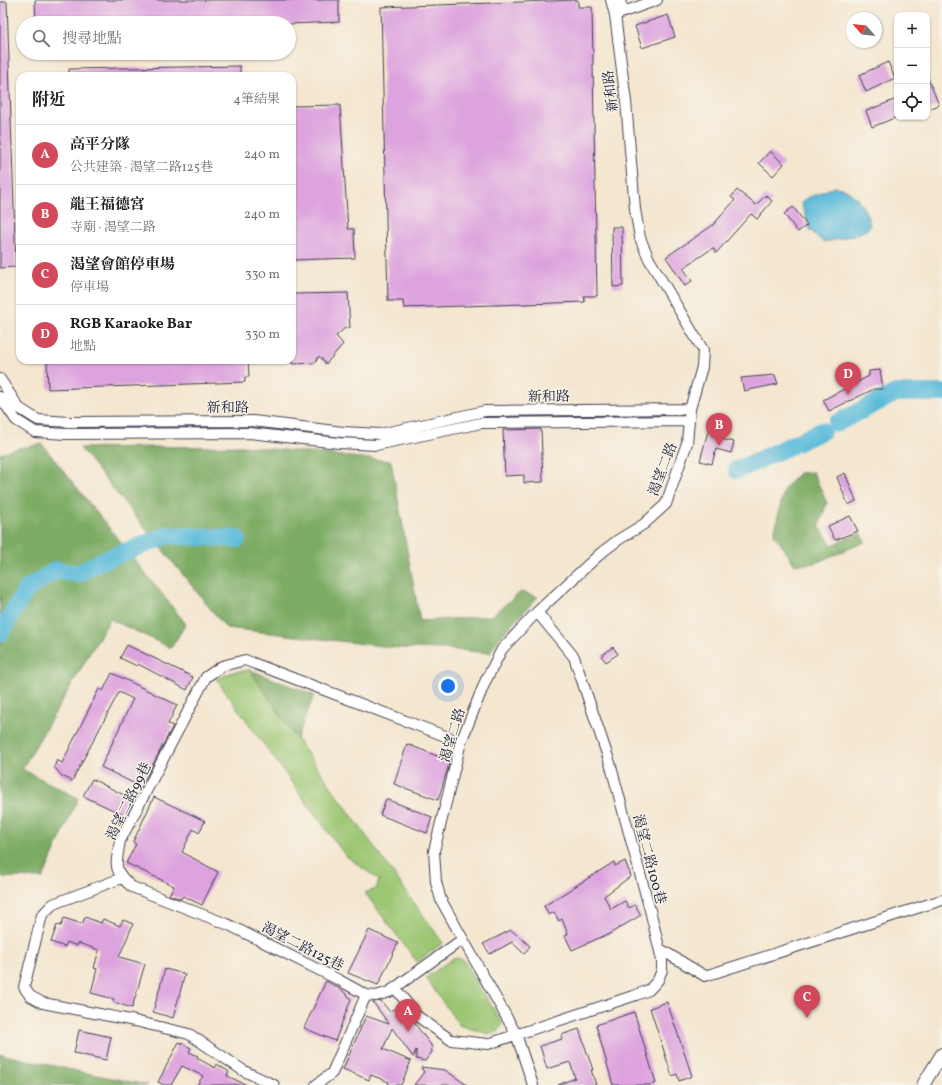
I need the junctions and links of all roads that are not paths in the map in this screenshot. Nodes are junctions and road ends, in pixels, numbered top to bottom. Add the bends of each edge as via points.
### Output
1 (611, 0) edge
2 (620, 0) edge
3 (657, 0) edge
4 (619, 13) junction
5 (0, 379) edge
6 (0, 397) edge
7 (690, 409) junction
8 (689, 421) junction
9 (537, 612) junction
10 (461, 742) junction
11 (122, 878) junction
12 (942, 900) edge
13 (463, 939) junction
14 (660, 949) junction
15 (395, 988) junction
16 (366, 995) junction
17 (516, 1034) junction
18 (942, 1054) edge
19 (274, 1085) edge
20 (316, 1085) edge
21 (533, 1085) edge
22 (923, 1085) edge

1 - 4 street, 新和路
2 - 4 street
3 - 4 street
4 - 7 street, 新和路 via 640,238 649,259 703,350 702,367
5 - 7 street, 新和路 via 19,408 38,420 70,422 253,421 380,434 485,411
6 - 8 street, 新和路 via 16,420 34,432 249,433 339,444 376,445 481,423
7 - 8 street, 渴望二路
8 - 9 street, 渴望二路 via 687,443 666,504 644,524 601,553
9 - 10 street, 渴望二路 via 502,650 485,682
9 - 14 street, 渴望二路100巷 via 574,657 610,764
10 - 11 street, 渴望二路99巷 via 245,660 222,666 206,677 120,840 116,866
10 - 13 street, 渴望二路 via 434,851 436,882 441,900
11 - 16 street, 渴望二路125巷 via 132,887 230,925
11 - 19 street via 53,904 42,915 24,987 30,996 42,1003 189,1034 244,1071
12 - 14 street via 705,976
13 - 15 street
13 - 17 street, 渴望二路
14 - 17 street, 渴望二路100巷 via 662,970 658,980 649,990
15 - 16 street via 376,996
15 - 17 street, 渴望二路100巷 via 417,1016 451,1040 488,1044
16 - 20 street via 332,1073
17 - 21 street, 渴望二路
18 - 22 street

